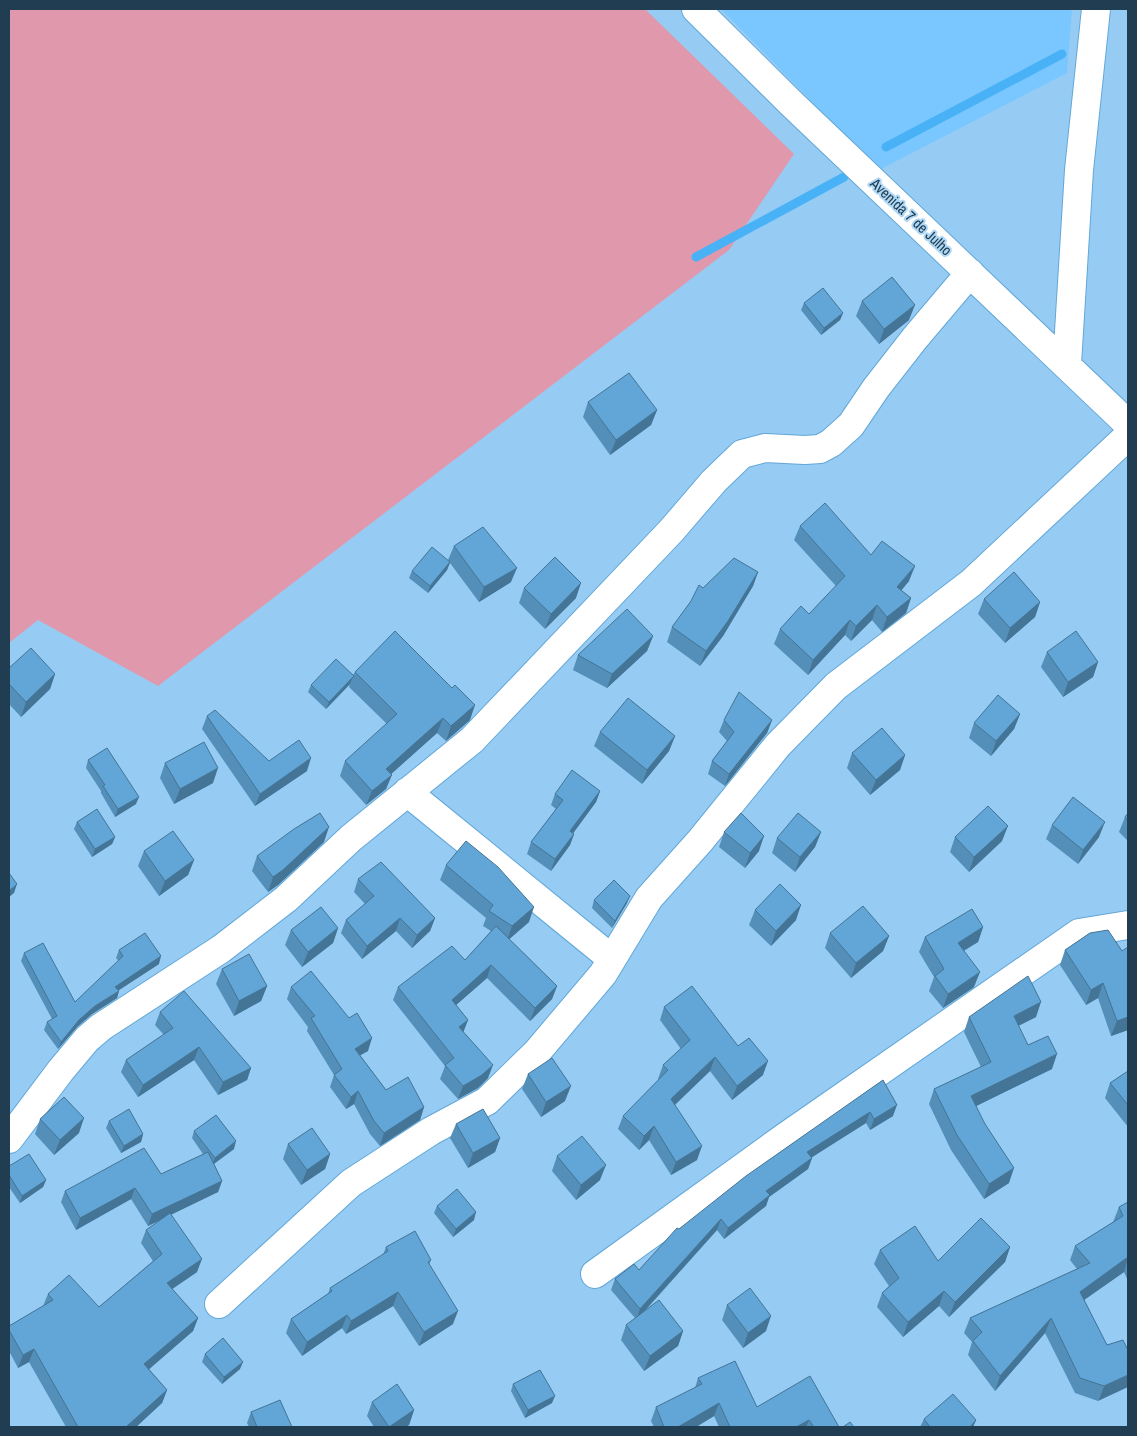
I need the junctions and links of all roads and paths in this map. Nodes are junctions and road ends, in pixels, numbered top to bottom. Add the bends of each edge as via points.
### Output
1 (696, 9) edge
2 (1096, 9) edge
3 (970, 273) junction
4 (1067, 364) junction
5 (1128, 424) edge
6 (1128, 436) edge
7 (408, 792) junction
8 (1128, 925) edge
9 (612, 959) junction
10 (9, 1138) edge
11 (595, 1274) dead end
12 (219, 1304) dead end

1 - 3 street, Avenida 7 de Julho
2 - 4 street via 1079,170
3 - 4 street, Avenida 7 de Julho
3 - 7 street via 838,437 820,449 765,448 742,454 472,740
4 - 5 street, Avenida 7 de Julho
6 - 9 street via 971,583 836,686 778,745 649,898
7 - 9 street
7 - 10 street via 351,838 286,899 221,949 86,1039
8 - 11 street via 1079,933
9 - 12 street via 537,1052 487,1101 431,1131 351,1184

